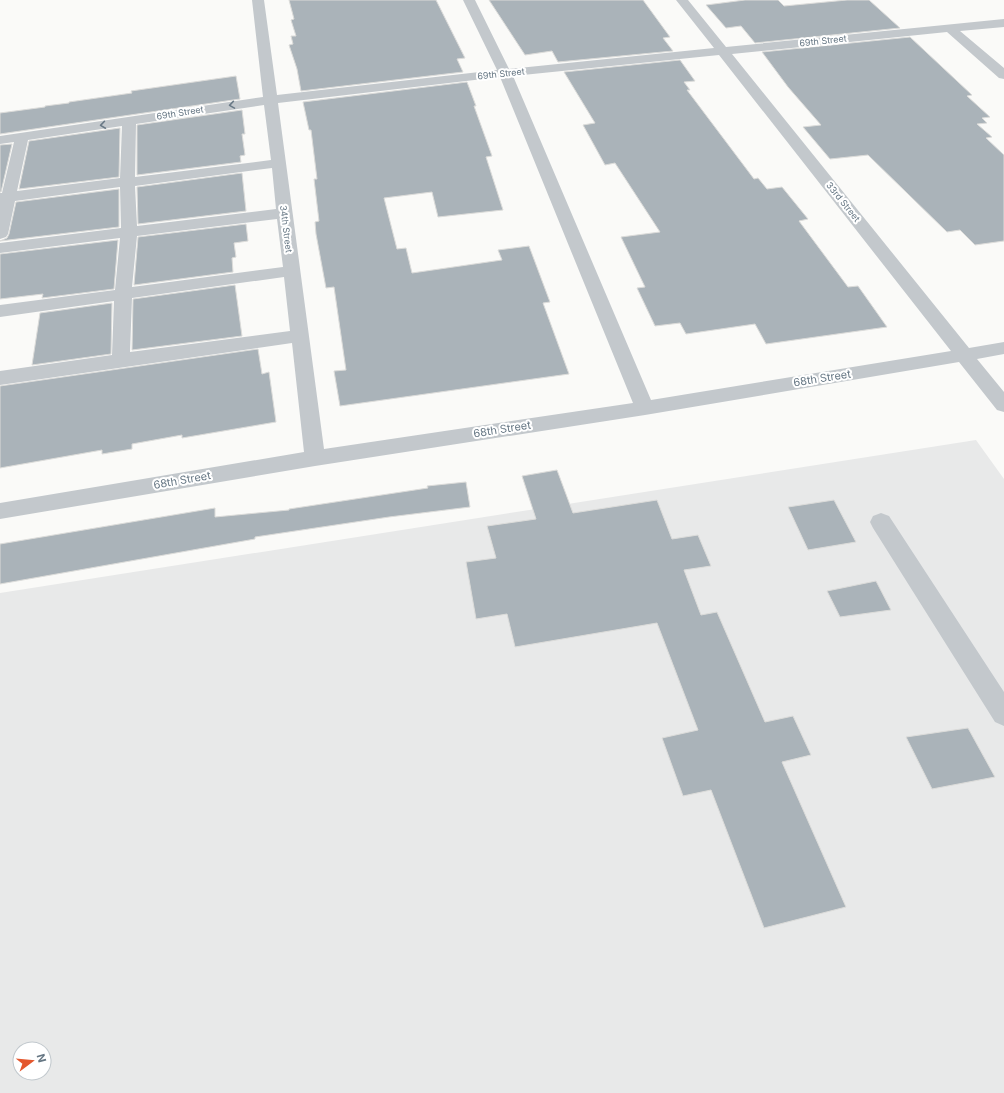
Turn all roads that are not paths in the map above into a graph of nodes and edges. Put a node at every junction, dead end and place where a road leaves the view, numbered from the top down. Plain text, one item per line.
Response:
1 (258, 0) edge
2 (469, 0) edge
3 (682, 0) edge
4 (1004, 23) edge
5 (950, 29) junction
6 (722, 51) junction
7 (505, 73) junction
8 (1004, 76) edge
9 (270, 100) junction
10 (129, 121) junction
11 (22, 137) junction
12 (0, 140) edge
13 (278, 163) junction
14 (127, 183) junction
15 (5, 197) edge
16 (284, 213) junction
17 (129, 232) junction
18 (0, 234) edge
19 (0, 248) edge
20 (292, 271) junction
21 (123, 295) junction
22 (0, 311) edge
23 (300, 336) junction
24 (1004, 348) edge
25 (965, 354) junction
26 (121, 360) junction
27 (0, 378) edge
28 (1004, 405) edge
29 (645, 408) junction
30 (315, 458) junction
31 (0, 511) edge
32 (881, 522) dead end
33 (1004, 714) edge

1 - 9 street, 34th Street
2 - 7 street
3 - 6 street, 33rd Street
4 - 5 street, 69th Street
5 - 6 street, 69th Street
5 - 8 street
6 - 7 street, 69th Street
6 - 25 street, 33rd Street
7 - 9 street, 69th Street
7 - 29 street
9 -> 10 street, 69th Street
9 - 13 street, 34th Street
10 -> 11 street, 69th Street
10 - 14 street
11 - 12 street, 69th Street
11 - 15 street
13 - 14 street
13 - 16 street, 34th Street
14 - 15 street
14 - 17 street
15 - 18 street
16 - 17 street
16 - 20 street, 34th Street
17 - 19 street
17 - 21 street
20 - 21 street
20 - 23 street, 34th Street
21 - 22 street
21 - 26 street
23 - 26 street
23 - 30 street, 34th Street
24 - 25 street, 68th Street
25 - 28 street, 33rd Street
25 - 29 street, 68th Street
26 - 27 street
29 - 30 street, 68th Street
30 - 31 street, 68th Street
32 - 33 street

